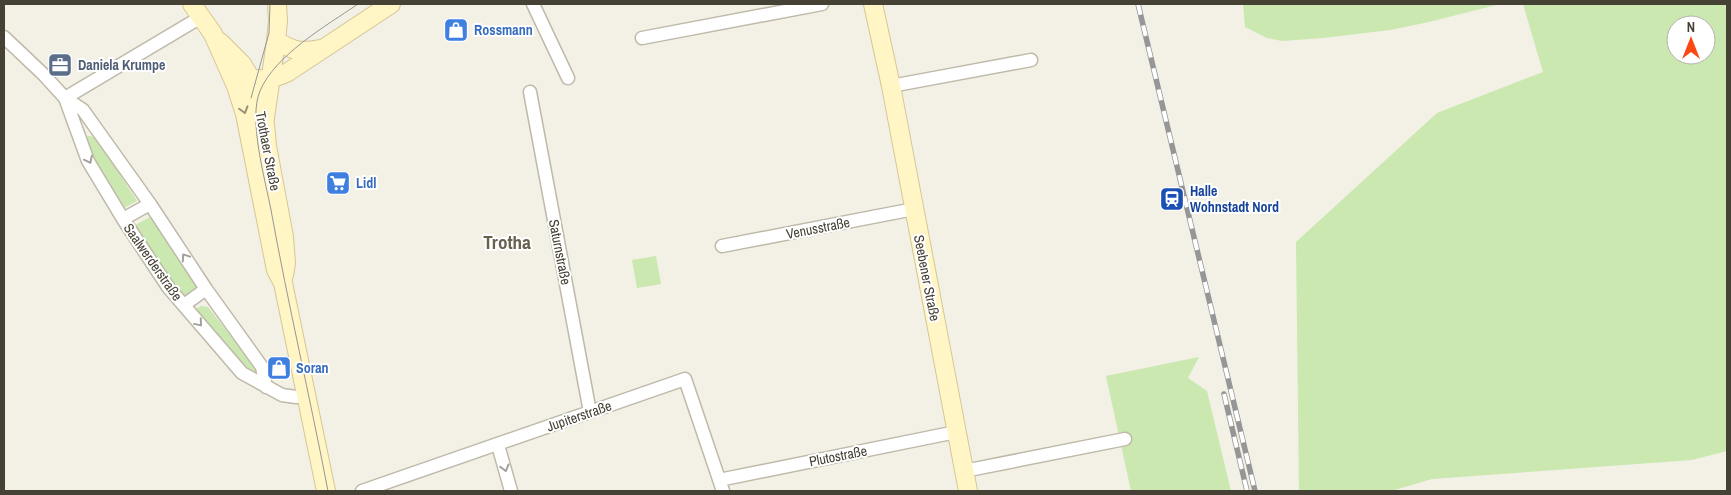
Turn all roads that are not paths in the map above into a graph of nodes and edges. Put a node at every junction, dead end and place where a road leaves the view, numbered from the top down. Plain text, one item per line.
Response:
1 (277, 4) edge
2 (391, 4) edge
3 (533, 4) edge
4 (822, 4) edge
5 (873, 4) edge
6 (197, 10) edge
7 (213, 34) junction
8 (4, 37) edge
9 (642, 38) dead end
10 (276, 41) junction
11 (323, 48) junction
12 (1032, 60) dead end
13 (226, 65) junction
14 (568, 78) dead end
15 (251, 80) junction
16 (270, 80) junction
17 (891, 86) junction
18 (530, 92) dead end
19 (65, 98) junction
20 (265, 124) junction
21 (94, 125) junction
22 (78, 134) junction
23 (150, 204) junction
24 (914, 209) junction
25 (123, 219) junction
26 (722, 246) dead end
27 (283, 283) junction
28 (206, 289) junction
29 (184, 305) junction
30 (266, 387) junction
31 (306, 396) junction
32 (590, 412) junction
33 (956, 432) junction
34 (1126, 439) dead end
35 (498, 445) junction
36 (964, 471) junction
37 (721, 486) edge
38 (326, 491) edge
39 (362, 491) edge
40 (511, 491) edge
41 (968, 491) edge

1 - 10 main road
2 - 11 main road
3 - 14 street
4 - 9 street
5 - 17 main road, Seebener Straße
6 - 7 main road, Trothaer Straße
6 - 19 street
7 - 13 main road, Trothaer Straße
7 - 15 main road, Trothaer Straße
8 - 19 street
10 - 11 main road
10 - 16 main road
11 - 16 main road
12 - 17 street
13 - 15 main road
13 -> 27 main road, Trothaer Straße
15 - 16 main road
15 - 20 main road, Trothaer Straße
16 - 20 main road
17 - 24 main road, Seebener Straße
18 - 32 street, Saturnstraße
19 - 21 street, Saalwerderstraße
19 - 22 street, Saalwerderstraße
20 - 27 main road, Trothaer Straße
21 - 22 street
21 - 23 street, Saalwerderstraße
22 -> 25 street, Saalwerderstraße
23 - 25 street, Saalwerderstraße
28 -> 23 street, Saalwerderstraße
24 - 26 street, Venusstraße
24 - 33 main road, Seebener Straße
25 - 29 street, Saalwerderstraße
27 - 31 main road, Trothaer Straße
28 - 29 street, Saalwerderstraße
28 - 30 street, Saalwerderstraße
29 -> 30 street, Saalwerderstraße
30 - 31 street, Saalwerderstraße
31 - 38 main road, Trothaer Straße
32 - 35 street, Jupiterstraße
32 - 37 street, Jupiterstraße
33 - 36 main road, Seebener Straße
33 - 37 street, Plutostraße
34 - 36 street
35 - 39 street, Jupiterstraße
35 -> 40 street
36 - 41 main road, Seebener Straße

